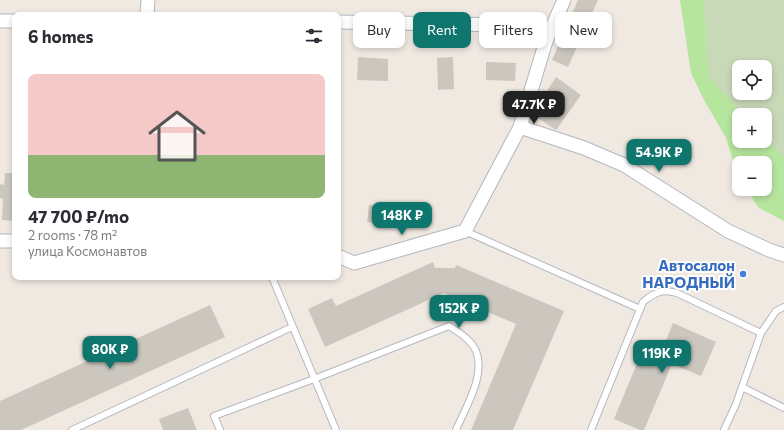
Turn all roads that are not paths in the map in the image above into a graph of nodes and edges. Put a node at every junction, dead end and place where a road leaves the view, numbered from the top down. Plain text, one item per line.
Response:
1 (148, 0) edge
2 (564, 0) edge
3 (147, 12) edge
4 (0, 21) edge
5 (12, 21) edge
6 (341, 22) edge
7 (479, 24) edge
8 (547, 39) edge
9 (544, 48) edge
10 (520, 127) junction
11 (465, 231) junction
12 (0, 241) edge
13 (12, 241) edge
14 (784, 255) edge
15 (341, 257) edge
16 (273, 280) edge
17 (784, 307) edge
18 (640, 309) junction
19 (292, 327) junction
20 (762, 333) junction
21 (314, 379) junction
22 (742, 387) junction
23 (784, 408) edge
24 (72, 430) edge
25 (220, 430) edge
26 (336, 430) edge
27 (456, 430) edge
28 (591, 430) edge
29 (724, 430) edge

1 - 3 street
2 - 8 street
4 - 5 street
6 - 7 street
9 - 10 street
10 - 11 street
10 - 14 street
11 - 15 street
11 - 18 lane
12 - 13 street
16 - 19 lane
17 - 20 lane
18 - 20 lane
18 - 28 lane
19 - 21 lane
19 - 24 lane
20 - 22 lane
21 - 25 lane
21 - 26 lane
21 - 27 lane
22 - 23 lane
22 - 29 lane

